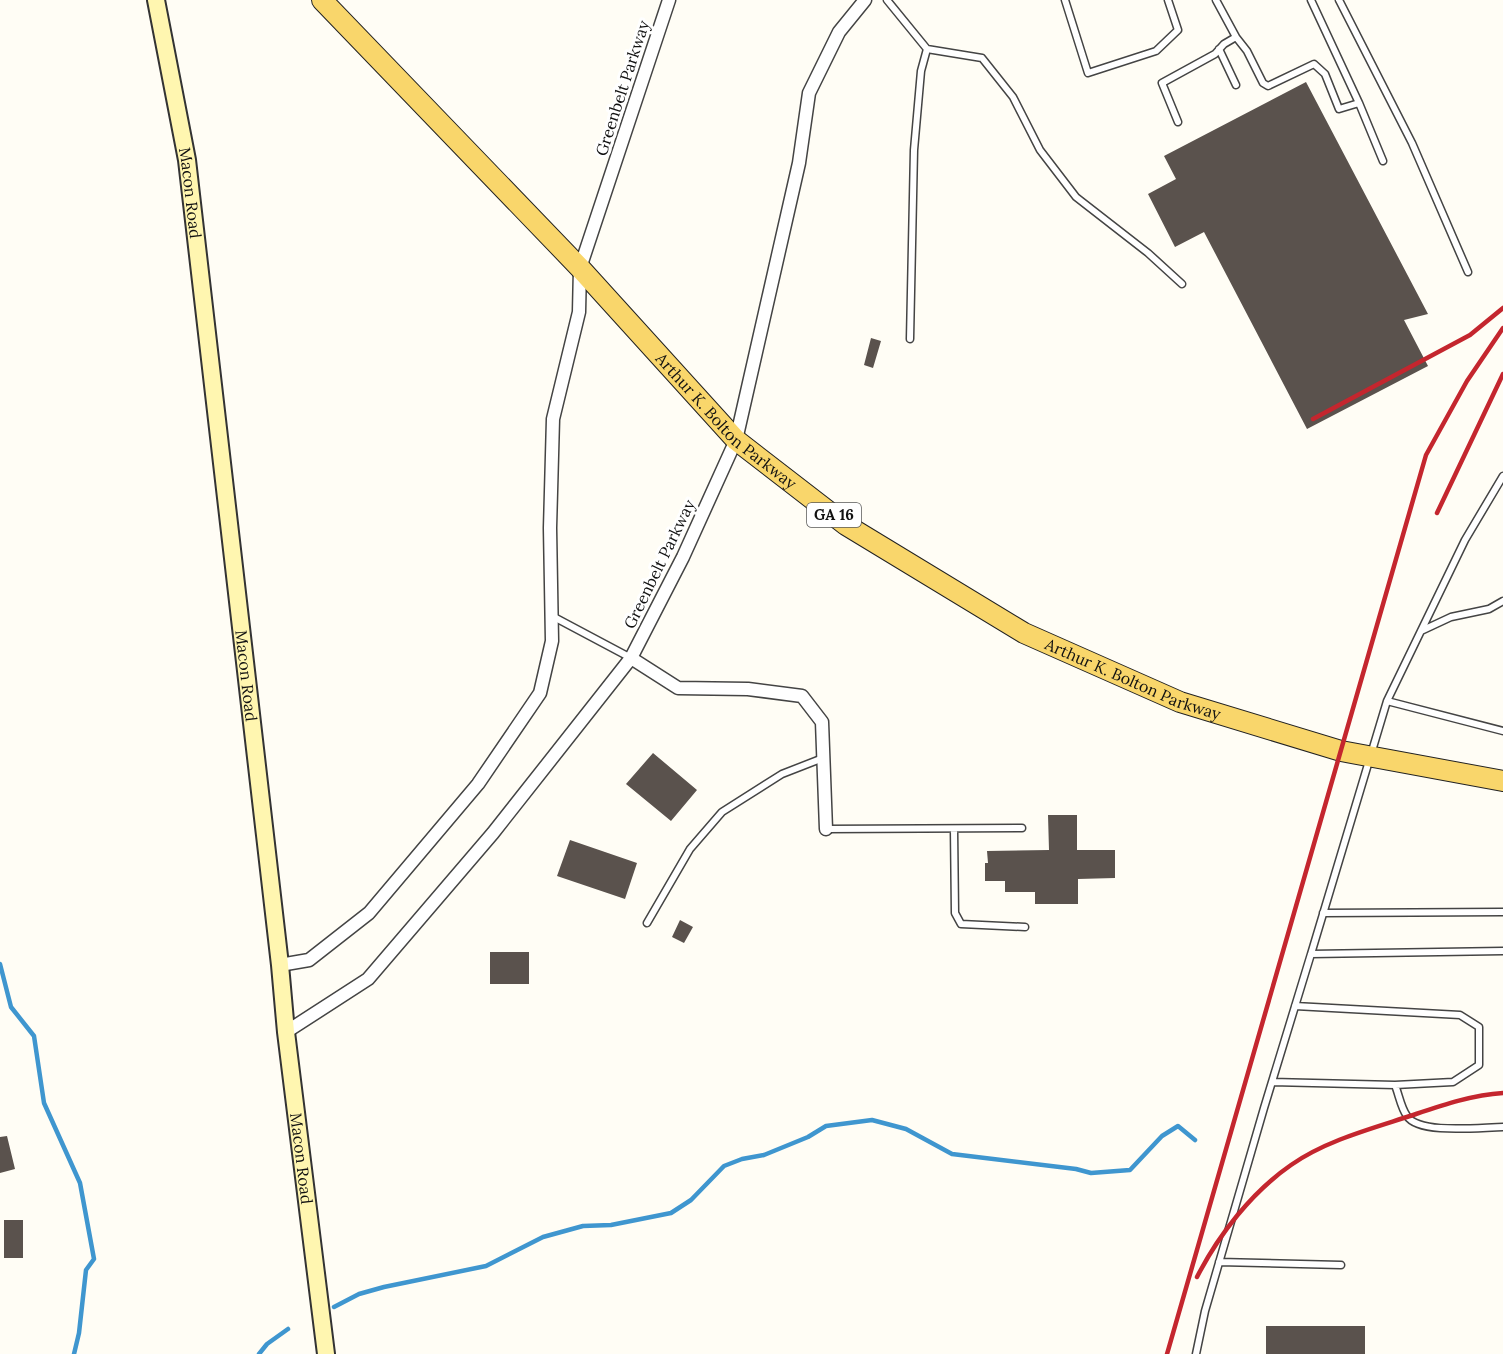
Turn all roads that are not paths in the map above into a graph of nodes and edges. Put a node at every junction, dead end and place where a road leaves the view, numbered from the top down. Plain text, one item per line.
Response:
1 (156, 0) edge
2 (322, 0) edge
3 (669, 0) edge
4 (865, 0) edge
5 (887, 0) edge
6 (1065, 0) edge
7 (1168, 0) edge
8 (1216, 0) edge
9 (1311, 0) edge
10 (1339, 0) edge
11 (1236, 37) junction
12 (927, 50) junction
13 (1219, 50) junction
14 (1236, 85) dead end
15 (1359, 103) junction
16 (1178, 122) dead end
17 (1383, 161) dead end
18 (580, 268) junction
19 (1468, 272) dead end
20 (1182, 284) dead end
21 (910, 339) dead end
22 (736, 440) junction
23 (1503, 476) edge
24 (1503, 601) edge
25 (551, 616) junction
26 (1421, 632) junction
27 (631, 658) junction
28 (1388, 701) junction
29 (1503, 731) edge
30 (1370, 756) junction
31 (823, 759) junction
32 (1503, 781) edge
33 (1023, 828) dead end
34 (826, 829) joint
35 (954, 830) junction
36 (1503, 912) edge
37 (1323, 913) junction
38 (647, 923) dead end
39 (1025, 927) dead end
40 (1503, 951) edge
41 (1311, 954) junction
42 (280, 964) junction
43 (1295, 1006) junction
44 (286, 1032) junction
45 (1272, 1082) junction
46 (1395, 1085) junction
47 (1503, 1127) edge
48 (1219, 1262) junction
49 (1341, 1265) dead end
50 (326, 1354) edge
51 (1196, 1354) edge

1 - 42 main road, Macon Road
2 - 18 main road, Arthur K. Bolton Parkway / GA 16
3 - 18 street, Greenbelt Parkway
4 - 22 street, Greenbelt Parkway
5 - 12 lane
6 - 7 lane
8 - 11 lane
9 - 15 lane
10 - 19 lane
11 - 13 lane
11 - 15 lane
12 - 20 lane
12 - 21 lane
13 - 14 lane
13 - 16 lane
15 - 17 lane
18 - 22 main road, Arthur K. Bolton Parkway / GA 16
18 - 25 street, Greenbelt Parkway
22 - 27 street, Greenbelt Parkway
22 - 30 main road, Arthur K. Bolton Parkway / GA 16
23 - 26 lane
24 - 26 lane
25 - 27 lane
25 - 42 street, Greenbelt Parkway
26 - 28 lane
27 - 31 street
27 - 44 street, Greenbelt Parkway
28 - 29 lane
28 - 30 lane
30 - 32 main road, Arthur K. Bolton Parkway / GA 16
30 - 37 lane
31 - 34 street
31 - 38 lane
33 - 35 lane
34 - 35 lane
35 - 39 lane
36 - 37 lane
37 - 41 lane
40 - 41 lane
41 - 43 lane
42 - 44 main road, Macon Road
43 - 45 lane
43 - 46 lane
44 - 50 main road, Macon Road
45 - 46 lane
45 - 48 lane
46 - 47 lane
48 - 49 lane
48 - 51 lane

